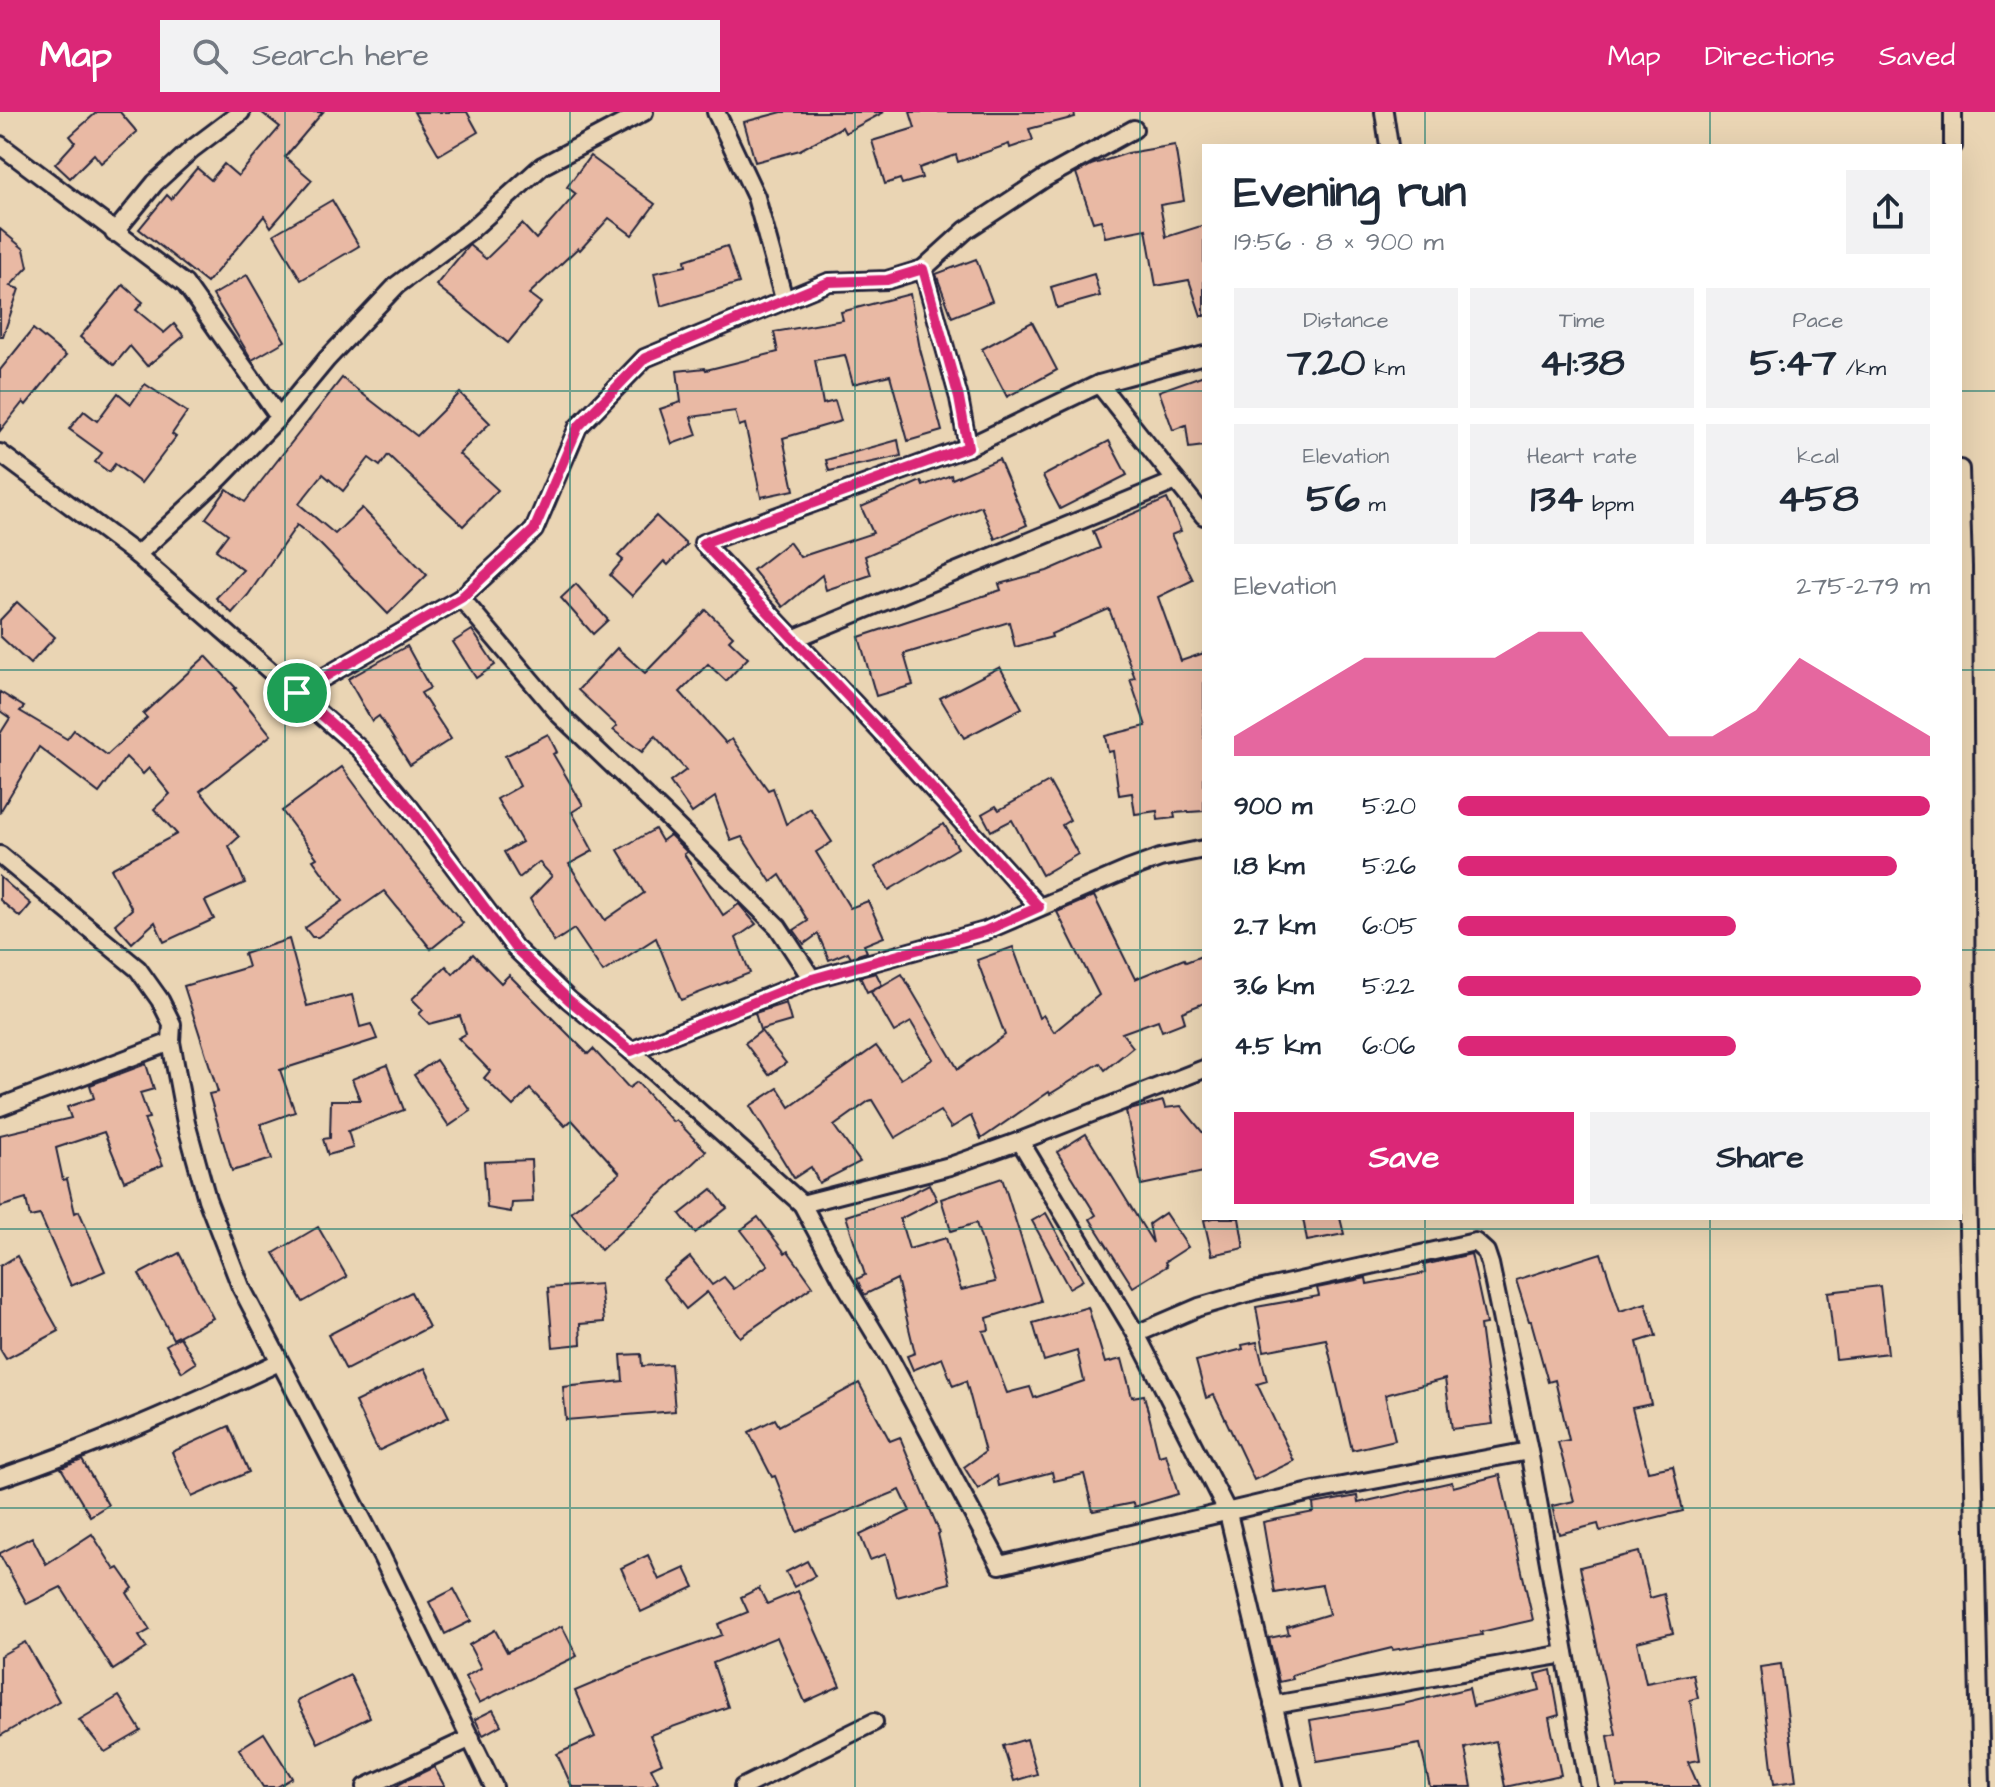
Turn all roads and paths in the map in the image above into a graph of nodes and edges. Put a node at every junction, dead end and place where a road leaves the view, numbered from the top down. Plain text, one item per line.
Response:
1 (241, 112) edge
2 (644, 112) edge
3 (716, 112) edge
4 (1384, 112) edge
5 (1953, 112) edge
6 (1134, 129) dead end
7 (1389, 144) edge
8 (1953, 144) edge
9 (0, 145) edge
10 (114, 233) junction
11 (923, 269) junction
12 (784, 299) junction
13 (1202, 356) edge
14 (1099, 384) junction
15 (279, 417) junction
16 (968, 447) junction
17 (0, 453) edge
18 (1176, 481) junction
19 (1202, 514) edge
20 (1962, 534) edge
21 (137, 555) junction
22 (461, 598) junction
23 (793, 639) junction
24 (297, 693) junction
25 (1202, 849) edge
26 (0, 855) edge
27 (1039, 907) junction
28 (812, 979) junction
29 (171, 1042) junction
30 (631, 1051) junction
31 (1202, 1070) edge
32 (0, 1107) edge
33 (1020, 1141) junction
34 (802, 1204) junction
35 (1136, 1334) junction
36 (279, 1362) junction
37 (1529, 1451) junction
38 (0, 1478) edge
39 (1228, 1513) junction
40 (1565, 1654) junction
41 (1273, 1705) junction
42 (874, 1722) dead end
43 (471, 1738) junction
44 (366, 1787) edge
45 (494, 1787) edge
46 (743, 1787) edge
47 (1293, 1787) edge
48 (1589, 1787) edge
49 (1981, 1787) edge

1 - 10 street
2 - 15 street
3 - 12 street
4 - 7 street
5 - 8 street
6 - 11 street
9 - 10 street
10 - 15 street
11 - 12 street
11 - 16 street
12 - 22 street
13 - 14 street
14 - 16 street
14 - 18 street
15 - 21 street
16 - 23 street
17 - 21 street
18 - 19 street
18 - 23 street
20 - 49 street
21 - 24 street
22 - 24 street
22 - 28 street
23 - 27 street
24 - 30 street
25 - 27 street
26 - 29 street
27 - 28 street
28 - 30 street
29 - 32 street
29 - 36 street
30 - 34 street
31 - 33 street
33 - 34 street
33 - 35 street
34 - 39 street
35 - 37 street
35 - 39 street
36 - 38 street
36 - 43 street
37 - 39 street
37 - 40 street
39 - 41 street
40 - 41 street
40 - 48 street
41 - 47 street
42 - 46 street
43 - 44 street
43 - 45 street

